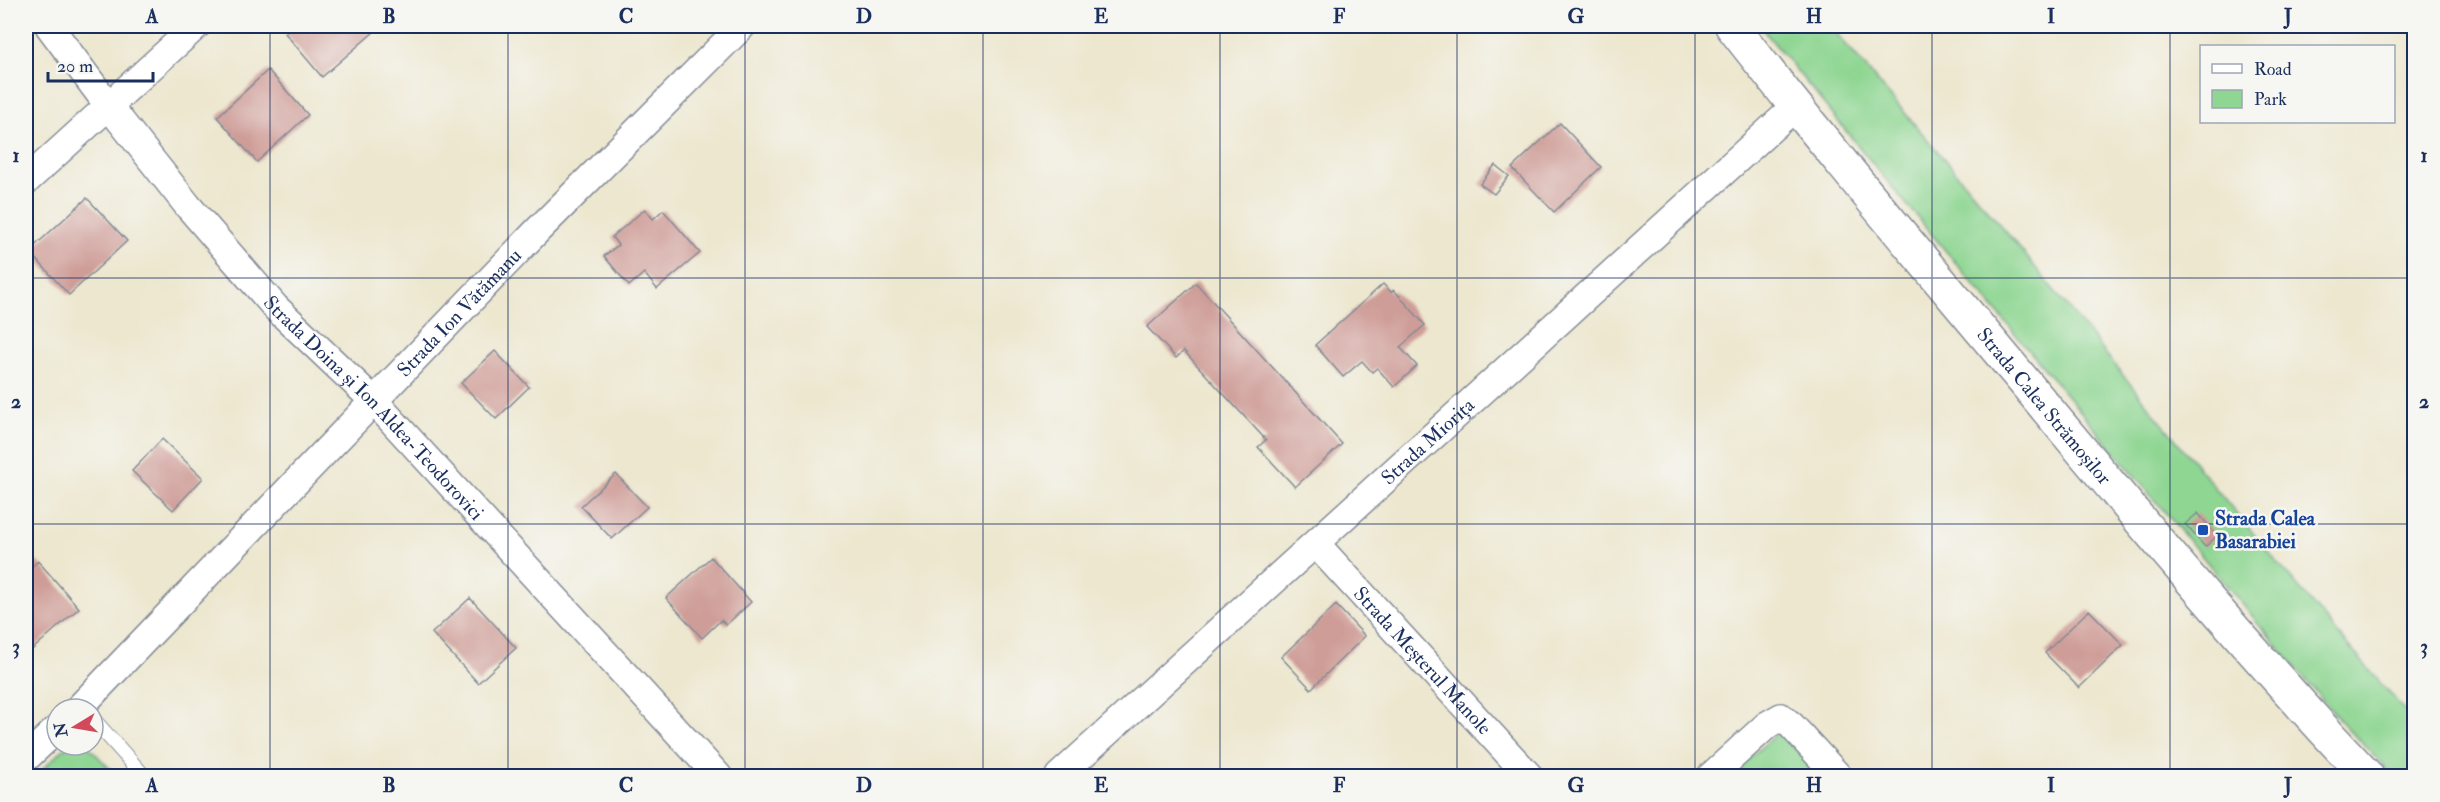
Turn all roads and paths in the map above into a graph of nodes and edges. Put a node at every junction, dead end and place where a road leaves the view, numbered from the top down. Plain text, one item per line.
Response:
1 (49, 26) edge
2 (196, 26) edge
3 (742, 26) edge
4 (1732, 26) edge
5 (108, 105) junction
6 (1795, 107) junction
7 (26, 181) edge
8 (373, 400) junction
9 (1316, 544) junction
10 (97, 697) edge
11 (105, 734) edge
12 (45, 740) edge
13 (26, 758) edge
14 (144, 777) edge
15 (718, 777) edge
16 (1059, 777) edge
17 (1528, 777) edge
18 (1711, 777) edge
19 (1838, 777) edge
20 (2367, 777) edge

1 - 5 street, Strada Doina și Ion Aldea-Teodorovici
2 - 5 street
3 - 8 street, Strada Ion Vătămanu
4 - 6 street, Strada Calea Strămoșilor
5 - 7 street
5 - 8 street, Strada Doina și Ion Aldea-Teodorovici
6 - 9 street, Strada Miorița
6 - 20 street, Strada Calea Strămoșilor
8 - 10 street, Strada Ion Vătămanu
8 - 15 street, Strada Doina și Ion Aldea-Teodorovici
9 - 16 street, Strada Miorița
9 - 17 street, Strada Meșterul Manole
11 - 14 lane, Strada Ion Vătămanu
12 - 13 street
18 - 19 street

